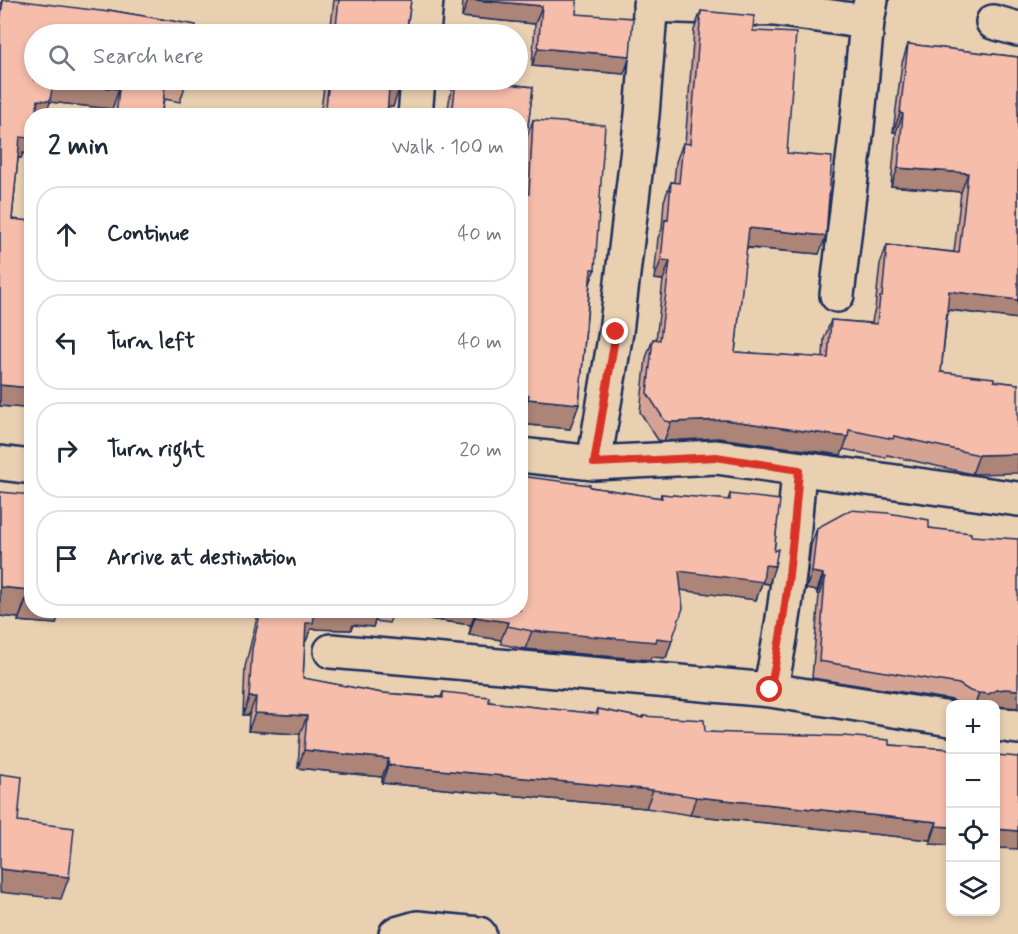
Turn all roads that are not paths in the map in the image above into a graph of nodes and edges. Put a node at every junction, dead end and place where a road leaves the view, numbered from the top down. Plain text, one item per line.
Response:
1 (426, 0) edge
2 (650, 3) edge
3 (869, 11) edge
4 (424, 24) edge
5 (417, 90) edge
6 (416, 108) edge
7 (837, 295) dead end
8 (528, 456) edge
9 (594, 463) junction
10 (0, 464) edge
11 (24, 466) edge
12 (799, 470) junction
13 (1018, 499) edge
14 (331, 651) dead end
15 (770, 690) junction
16 (946, 718) edge
17 (1000, 725) edge
18 (1018, 727) edge
19 (396, 934) edge
20 (479, 934) edge

1 - 4 street
2 - 3 street
2 - 9 street
3 - 7 street
5 - 6 street
8 - 9 street
9 - 12 street
10 - 11 street
12 - 13 street
12 - 15 street
14 - 15 street
15 - 16 street
17 - 18 street
19 - 20 street

